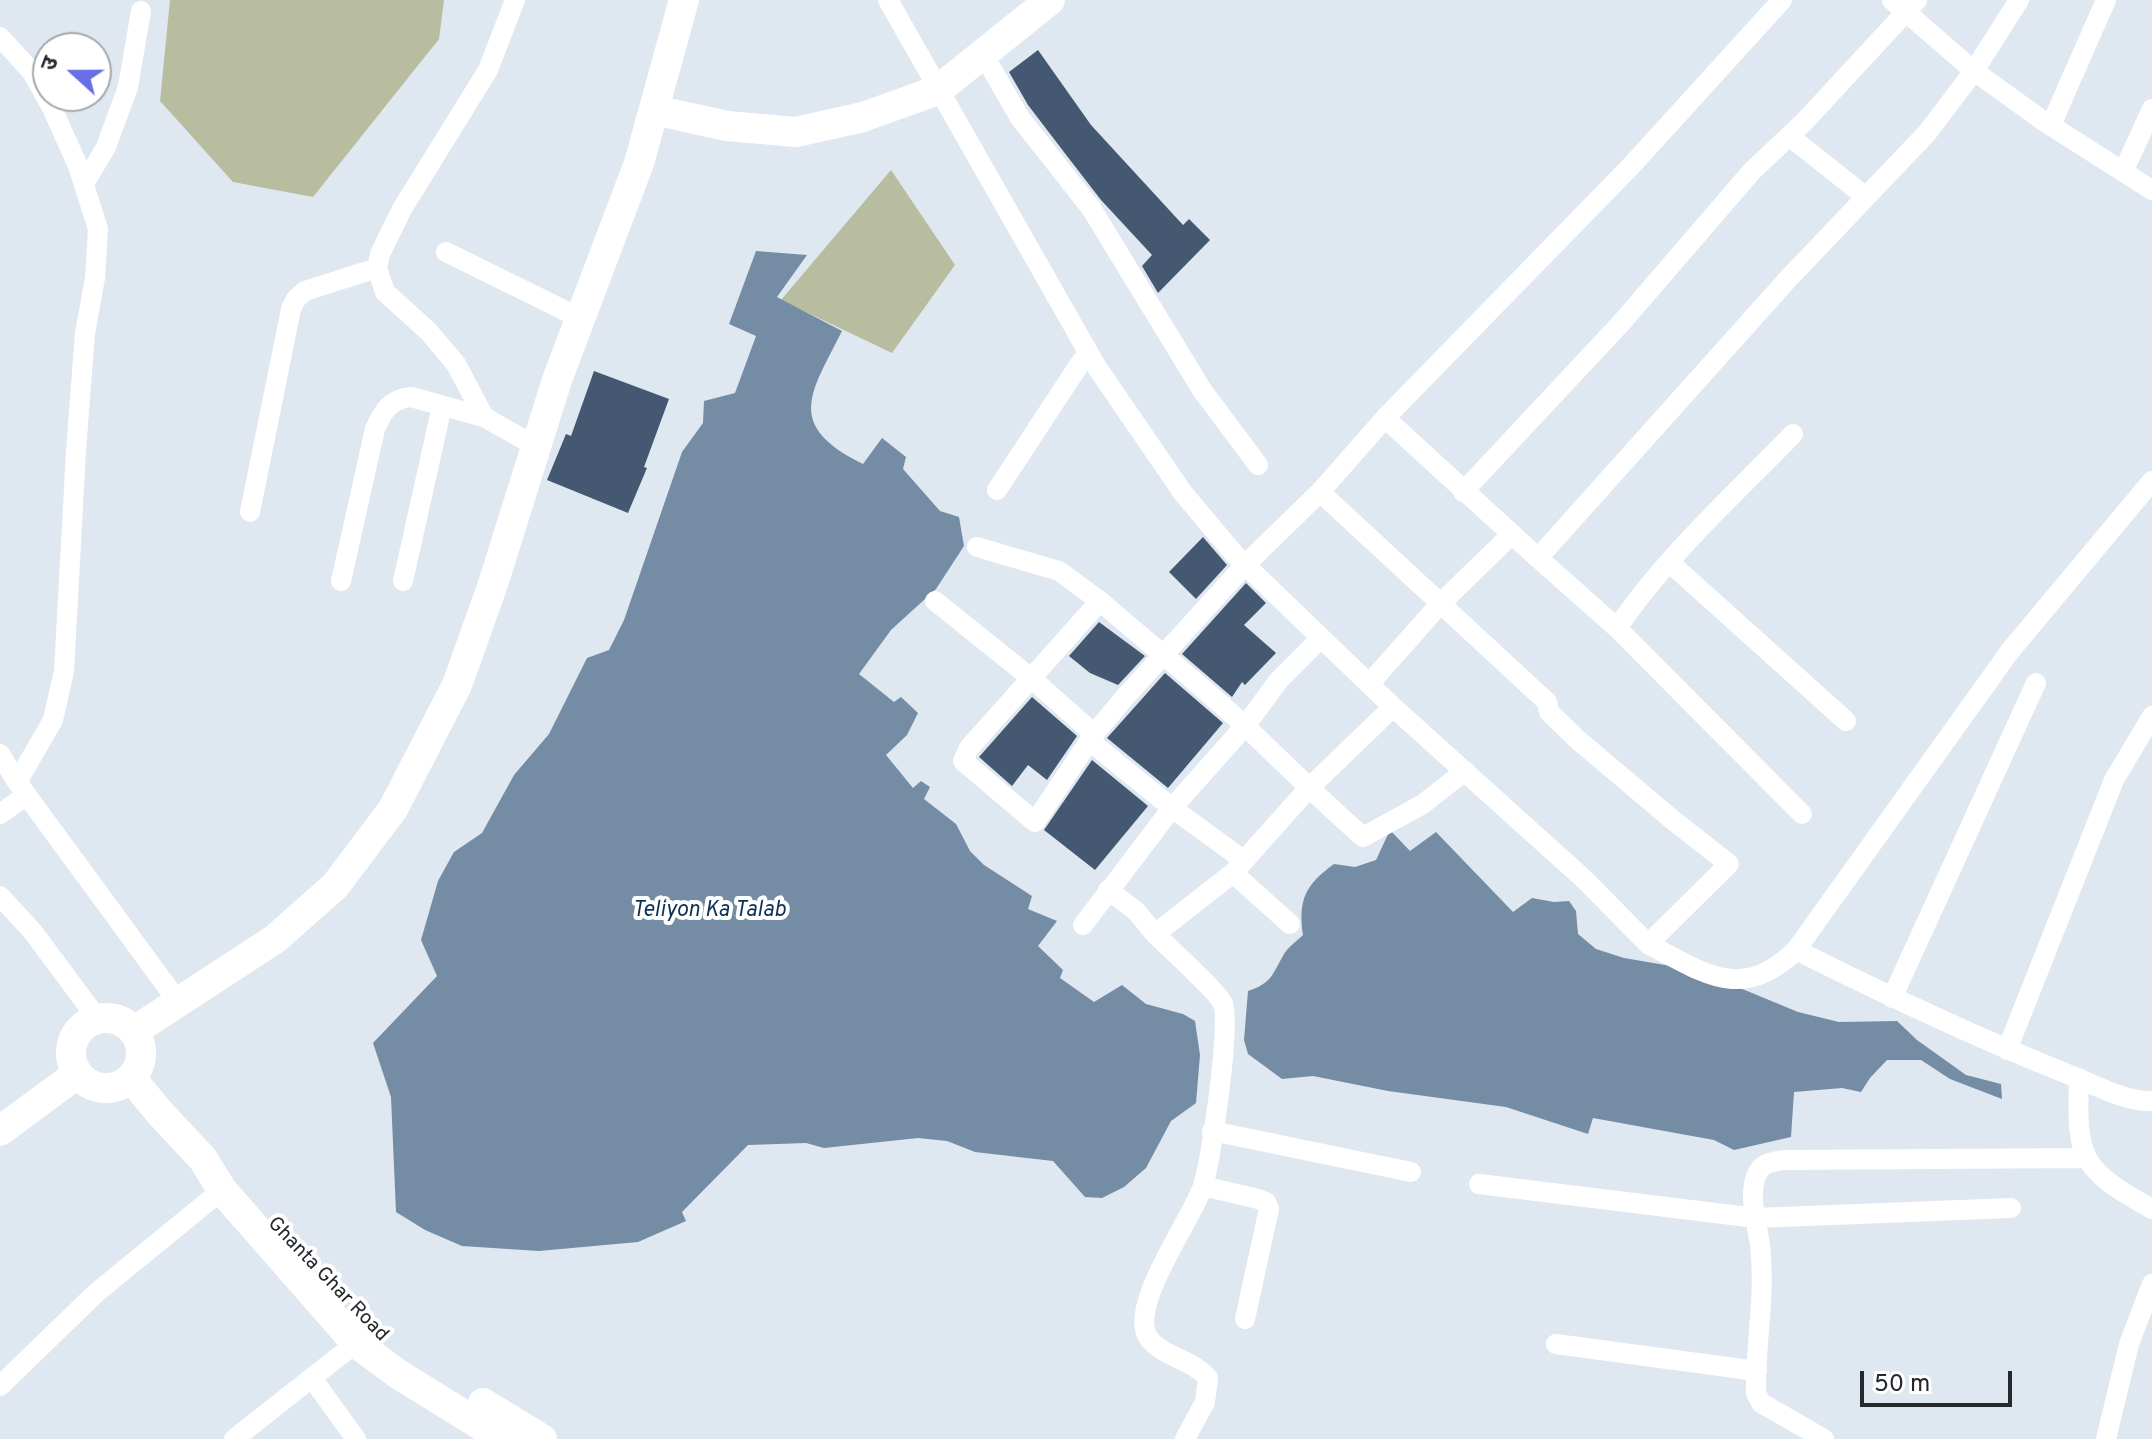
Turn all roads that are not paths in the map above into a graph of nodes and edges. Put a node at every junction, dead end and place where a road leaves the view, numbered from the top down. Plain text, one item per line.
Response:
1 (515, 0) edge
2 (684, 0) edge
3 (888, 0) edge
4 (1050, 0) edge
5 (1782, 0) edge
6 (2019, 0) edge
7 (2106, 0) edge
8 (1905, 4) edge
9 (141, 11) dead end
10 (0, 37) edge
11 (983, 54) junction
12 (1974, 71) junction
13 (938, 90) junction
14 (2152, 109) edge
15 (654, 110) junction
16 (2051, 125) junction
17 (1789, 136) junction
18 (2123, 172) junction
19 (84, 184) junction
20 (2152, 190) edge
21 (1866, 197) junction
22 (446, 252) dead end
23 (377, 268) junction
24 (582, 319) junction
25 (1089, 353) junction
26 (442, 406) junction
27 (484, 417) junction
28 (1385, 418) junction
29 (1793, 434) dead end
30 (537, 447) junction
31 (1258, 465) dead end
32 (2152, 481) edge
33 (997, 490) dead end
34 (1320, 492) junction
35 (1463, 492) junction
36 (250, 512) dead end
37 (1511, 535) junction
38 (977, 547) dead end
39 (1538, 558) junction
40 (1669, 562) junction
41 (1246, 564) junction
42 (341, 581) dead end
43 (403, 581) dead end
44 (935, 601) dead end
45 (1100, 601) junction
46 (1440, 604) junction
47 (1617, 628) junction
48 (1321, 638) junction
49 (1163, 655) junction
50 (1031, 678) junction
51 (2036, 683) dead end
52 (1369, 684) junction
53 (1393, 707) junction
54 (2152, 716) edge
55 (1846, 721) dead end
56 (1245, 726) junction
57 (1092, 738) junction
58 (0, 754) edge
59 (1465, 771) junction
60 (22, 789) junction
61 (1308, 789) junction
62 (1172, 808) junction
63 (0, 814) edge
64 (1802, 814) dead end
65 (1238, 866) junction
66 (1108, 890) junction
67 (0, 896) edge
68 (1290, 924) dead end
69 (1083, 925) dead end
70 (1155, 934) junction
71 (1648, 944) junction
72 (1796, 950) junction
73 (1892, 998) junction
74 (179, 1003) junction
75 (97, 1018) junction
76 (134, 1031) junction
77 (2007, 1050) junction
78 (77, 1074) junction
79 (131, 1078) junction
80 (2079, 1094) junction
81 (2152, 1101) edge
82 (0, 1131) edge
83 (1212, 1131) junction
84 (2087, 1158) junction
85 (203, 1159) junction
86 (1411, 1172) dead end
87 (1479, 1184) dead end
88 (1203, 1186) junction
89 (222, 1190) junction
90 (2011, 1208) dead end
91 (2151, 1208) edge
92 (1756, 1218) junction
93 (2152, 1284) edge
94 (1245, 1319) dead end
95 (356, 1343) junction
96 (1556, 1344) dead end
97 (1757, 1371) junction
98 (312, 1378) junction
99 (0, 1386) edge
100 (234, 1439) edge
101 (356, 1439) edge
102 (503, 1439) edge
103 (542, 1439) edge
104 (1185, 1439) edge
105 (1824, 1439) edge
106 (2106, 1439) edge

1 - 23 street
2 - 15 main road
3 - 13 street
4 - 11 main road
5 - 28 street
6 - 12 street
7 - 16 street
8 - 12 street
8 - 17 street
9 - 19 street
10 - 19 street
11 - 13 main road
11 - 31 street
12 - 16 street
12 - 21 street
13 - 15 main road
13 - 25 street
14 - 18 street
15 - 24 main road
16 - 18 street
17 - 21 street
17 - 35 street
18 - 20 street
19 - 60 street
21 - 39 street
22 - 24 street
23 - 27 street
23 - 36 street
24 - 30 main road
25 - 33 street
25 - 41 street
26 - 27 street
26 - 42 street
26 - 43 street
27 - 30 street
28 - 34 street
28 - 35 street
29 - 40 street
30 - 74 main road
32 - 72 street
34 - 41 street
34 - 46 street
35 - 37 street
37 - 39 street
37 - 46 street
38 - 45 street
39 - 47 street
40 - 47 street
40 - 55 street
41 - 48 street
41 - 49 street
44 - 50 street
45 - 49 street
45 - 50 street
46 - 52 street
46 - 71 street
47 - 64 street
48 - 52 street
48 - 56 street
49 - 56 street
49 - 57 street
50 - 57 street
50 - 57 street
51 - 73 street
52 - 53 street
53 - 59 street
53 - 61 street
54 - 77 street
56 - 61 street
56 - 62 street
57 - 62 street
58 - 60 street
59 - 61 street
59 - 71 street
60 - 63 street
60 - 74 street
61 - 65 street
62 - 65 street
62 - 66 street
65 - 68 street
65 - 70 street
66 - 69 street
66 - 70 street
67 - 75 street
70 - 83 street
71 - 72 street
72 - 73 street
73 - 77 street
74 - 76 main road
75 - 76 main road
75 - 78 main road
76 - 79 main road
77 - 80 street
78 - 79 main road
78 - 82 main road
79 - 85 main road, Ghanta Ghar Road
80 - 81 street
80 - 84 street
83 - 86 street
83 - 88 street
84 - 91 street
84 - 92 street
85 - 89 main road, Ghanta Ghar Road
85 - 103 main road, Ghanta Ghar Road
87 - 92 street
88 - 94 street
88 - 104 street
89 - 95 main road, Ghanta Ghar Road
89 - 99 street
90 - 92 street
92 - 97 street
93 - 106 street
95 - 98 street
95 - 102 main road, Ghanta Ghar Road
96 - 97 street
97 - 105 street
98 - 100 street
98 - 101 street

